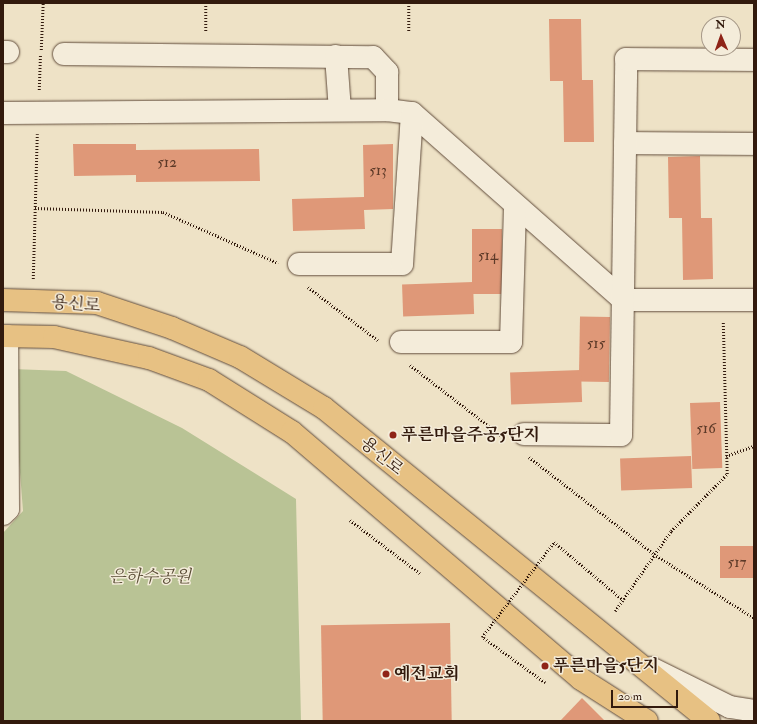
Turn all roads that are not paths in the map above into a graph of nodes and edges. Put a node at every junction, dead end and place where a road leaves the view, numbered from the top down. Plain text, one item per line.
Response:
1 (64, 54) dead end
2 (336, 56) junction
3 (754, 60) edge
4 (340, 110) junction
5 (387, 110) junction
6 (3, 113) edge
7 (412, 113) junction
8 (624, 143) junction
9 (754, 144) edge
10 (515, 206) junction
11 (294, 271) road end
12 (3, 300) edge
13 (623, 300) junction
14 (754, 300) edge
15 (5, 336) edge
16 (396, 349) road end
17 (519, 443) road end
18 (5, 511) edge
19 (623, 654) junction
20 (754, 711) edge
21 (638, 719) edge
22 (709, 721) edge

1 - 2 street
2 - 4 street
2 - 5 street
3 - 8 street
4 - 5 street
4 - 6 street
5 - 7 street
7 - 10 street
7 - 11 street
8 - 9 street
8 - 13 street
10 - 13 street
10 - 16 street
12 - 19 main road, 용신로
13 - 14 street
13 - 17 street
15 - 18 street
15 - 21 main road, 용신로
19 - 20 street
19 - 22 main road, 용신로

